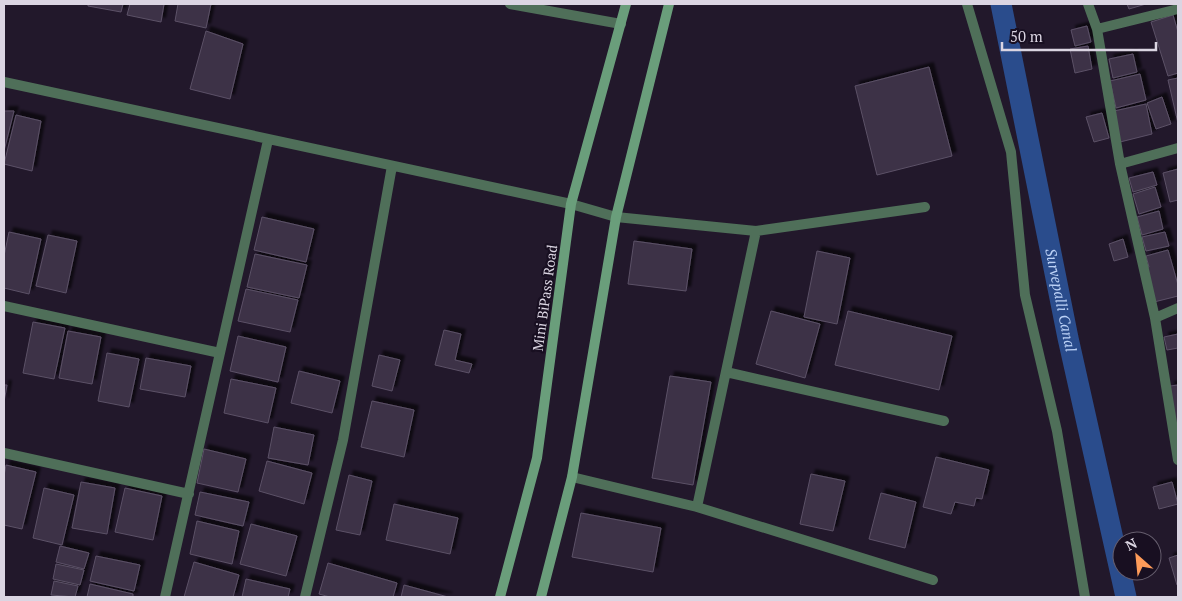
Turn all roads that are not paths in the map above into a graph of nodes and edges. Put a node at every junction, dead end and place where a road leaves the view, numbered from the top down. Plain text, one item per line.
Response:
1 (510, 4) edge
2 (626, 4) edge
3 (669, 4) edge
4 (967, 4) edge
5 (1088, 4) edge
6 (1178, 9) edge
7 (621, 24) junction
8 (1096, 29) junction
9 (4, 82) edge
10 (268, 140) junction
11 (1178, 148) edge
12 (1120, 164) junction
13 (392, 166) junction
14 (572, 204) junction
15 (926, 207) dead end
16 (616, 217) junction
17 (756, 231) junction
18 (4, 306) edge
19 (1178, 308) edge
20 (1155, 318) junction
21 (220, 353) junction
22 (726, 372) junction
23 (944, 422) dead end
24 (1177, 449) edge
25 (4, 453) edge
26 (1178, 460) edge
27 (572, 477) junction
28 (189, 494) junction
29 (697, 507) junction
30 (933, 580) dead end
31 (165, 597) edge
32 (305, 597) edge
33 (500, 597) edge
34 (541, 597) edge
35 (1085, 597) edge

1 - 7 street
2 - 7 main road, Mini BiPass Road
3 - 16 main road
4 - 35 street
5 - 8 street
6 - 8 street
7 - 14 main road, Mini BiPass Road
8 - 12 street
9 - 10 street
10 - 13 street
10 - 21 street
11 - 12 street
12 - 20 street
13 - 14 street
13 - 32 street
14 - 16 street
14 - 33 main road, Mini BiPass Road
15 - 17 street
16 - 17 street
16 - 27 main road
17 - 22 street
18 - 21 street
19 - 20 street
20 - 24 street
21 - 28 street
22 - 23 street
22 - 29 street
24 - 26 street
25 - 28 street
27 - 29 street
27 - 34 main road
28 - 31 street
29 - 30 street

